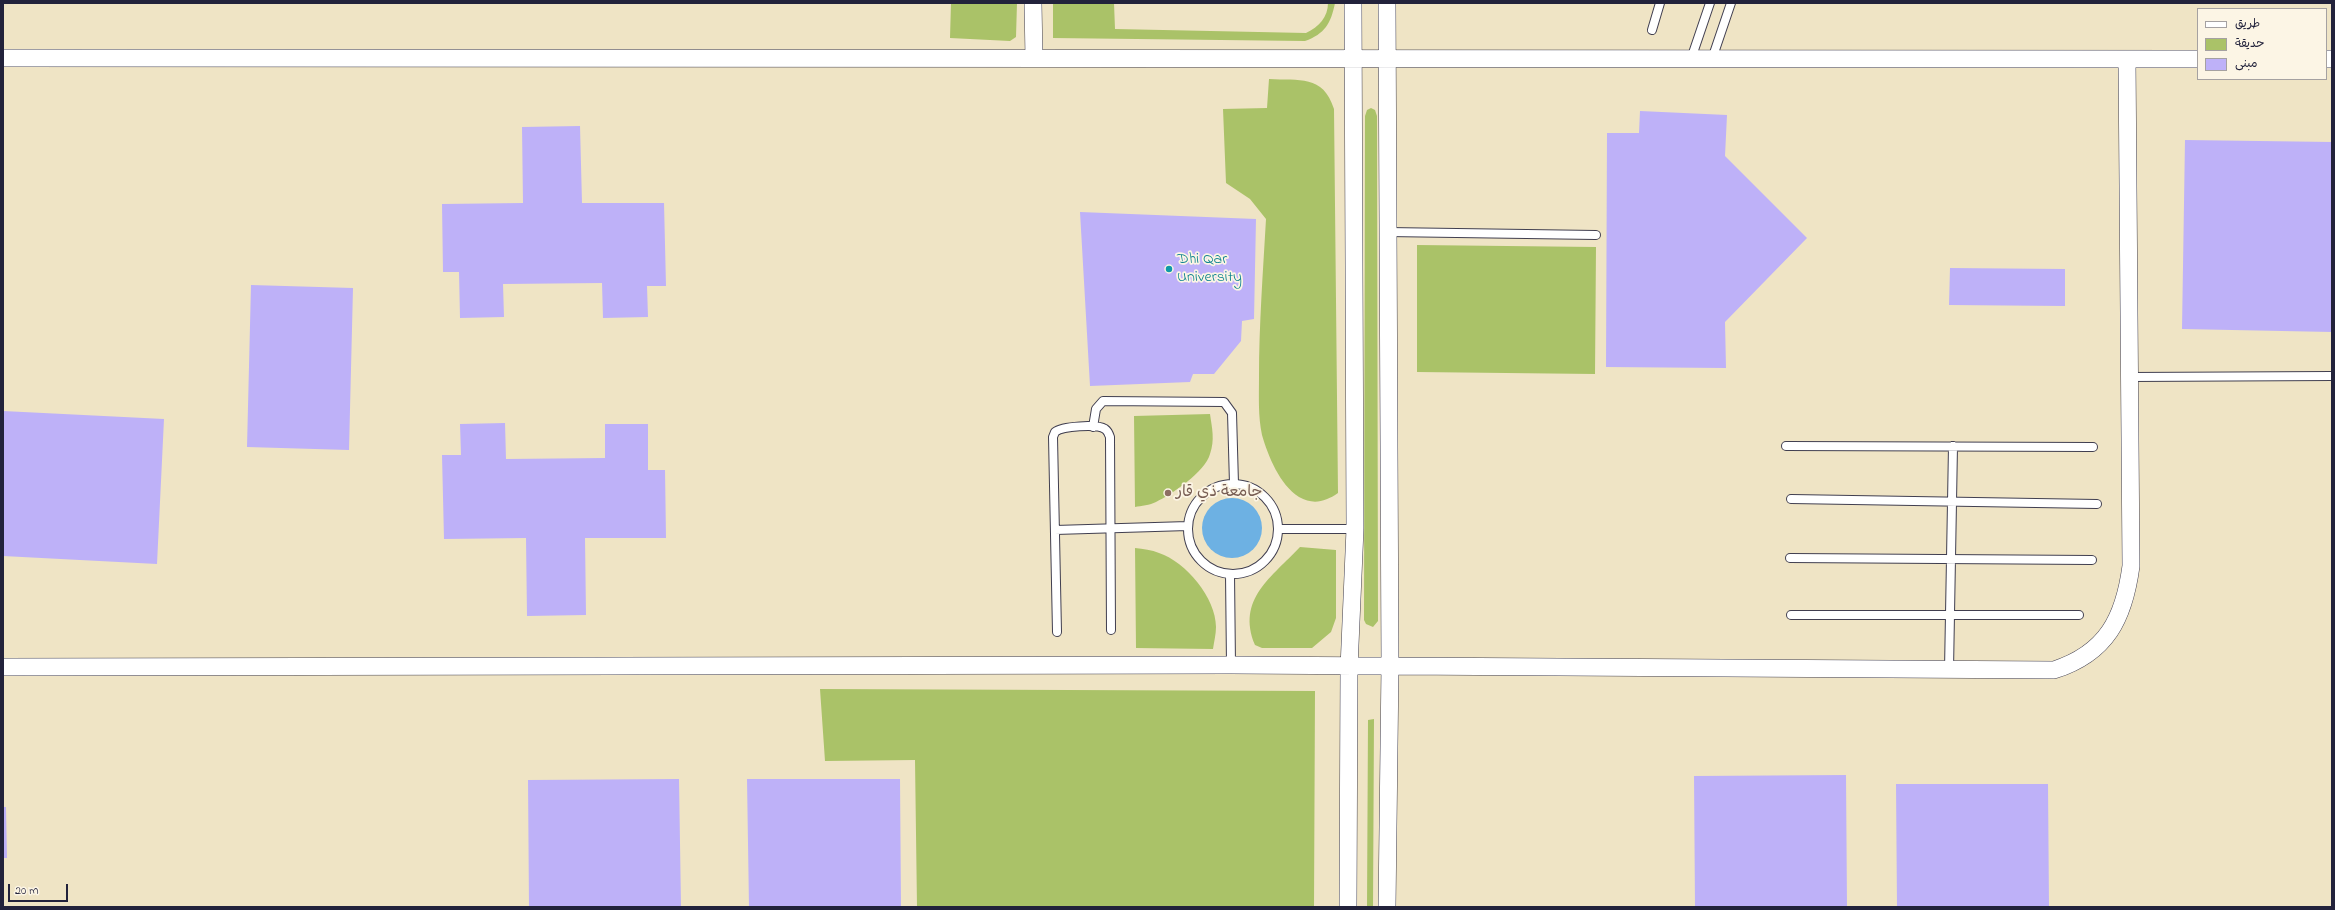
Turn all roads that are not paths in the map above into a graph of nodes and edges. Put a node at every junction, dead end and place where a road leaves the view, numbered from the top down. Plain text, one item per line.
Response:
1 (1034, 3) edge
2 (1354, 3) edge
3 (1387, 3) edge
4 (1660, 3) edge
5 (1710, 3) edge
6 (1731, 3) edge
7 (1652, 30) dead end
8 (3, 58) edge
9 (1034, 58) junction
10 (1353, 58) junction
11 (1387, 58) junction
12 (1691, 59) junction
13 (1712, 59) junction
14 (2127, 59) junction
15 (2197, 59) edge
16 (1387, 232) junction
17 (1596, 235) dead end
18 (2332, 376) edge
19 (2130, 377) junction
20 (1093, 427) junction
21 (1786, 446) dead end
22 (1953, 446) junction
23 (2093, 447) dead end
24 (1234, 484) junction
25 (1791, 499) dead end
26 (1952, 502) junction
27 (2097, 504) dead end
28 (1188, 526) junction
29 (1110, 528) junction
30 (1278, 529) junction
31 (1355, 529) junction
32 (1054, 530) junction
33 (1790, 558) dead end
34 (1951, 559) junction
35 (2092, 560) dead end
36 (1230, 574) junction
37 (1790, 616) dead end
38 (1950, 616) junction
39 (2079, 616) dead end
40 (1111, 630) dead end
41 (1056, 632) dead end
42 (1231, 665) junction
43 (3, 667) edge
44 (1390, 667) junction
45 (1349, 668) junction
46 (1949, 670) junction
47 (1348, 907) edge
48 (1387, 907) edge

1 - 9 street
2 - 10 street
3 - 11 street
4 - 7 lane
5 - 12 lane
6 - 13 lane
8 - 9 street
9 - 10 street
10 - 11 street
10 - 31 street
11 - 12 street
11 - 16 street
12 - 13 street
13 - 14 street
14 - 15 street
14 - 19 street
16 - 17 lane
16 - 44 street
18 - 19 lane
19 - 46 street
20 - 24 lane
20 - 29 lane
20 - 32 lane
21 - 22 lane
22 - 23 lane
22 - 26 lane
24 - 28 lane
24 - 30 lane
25 - 26 lane
26 - 27 lane
26 - 34 lane
28 - 29 lane
28 - 36 lane
29 - 32 lane
29 - 40 lane
30 - 31 lane
30 - 36 lane
31 - 45 street
32 - 41 lane
33 - 34 lane
34 - 35 lane
34 - 38 lane
36 - 42 lane
37 - 38 lane
38 - 39 lane
38 - 46 lane
42 - 43 street
42 - 45 street
44 - 45 street
44 - 46 street
44 - 48 street
45 - 47 street

